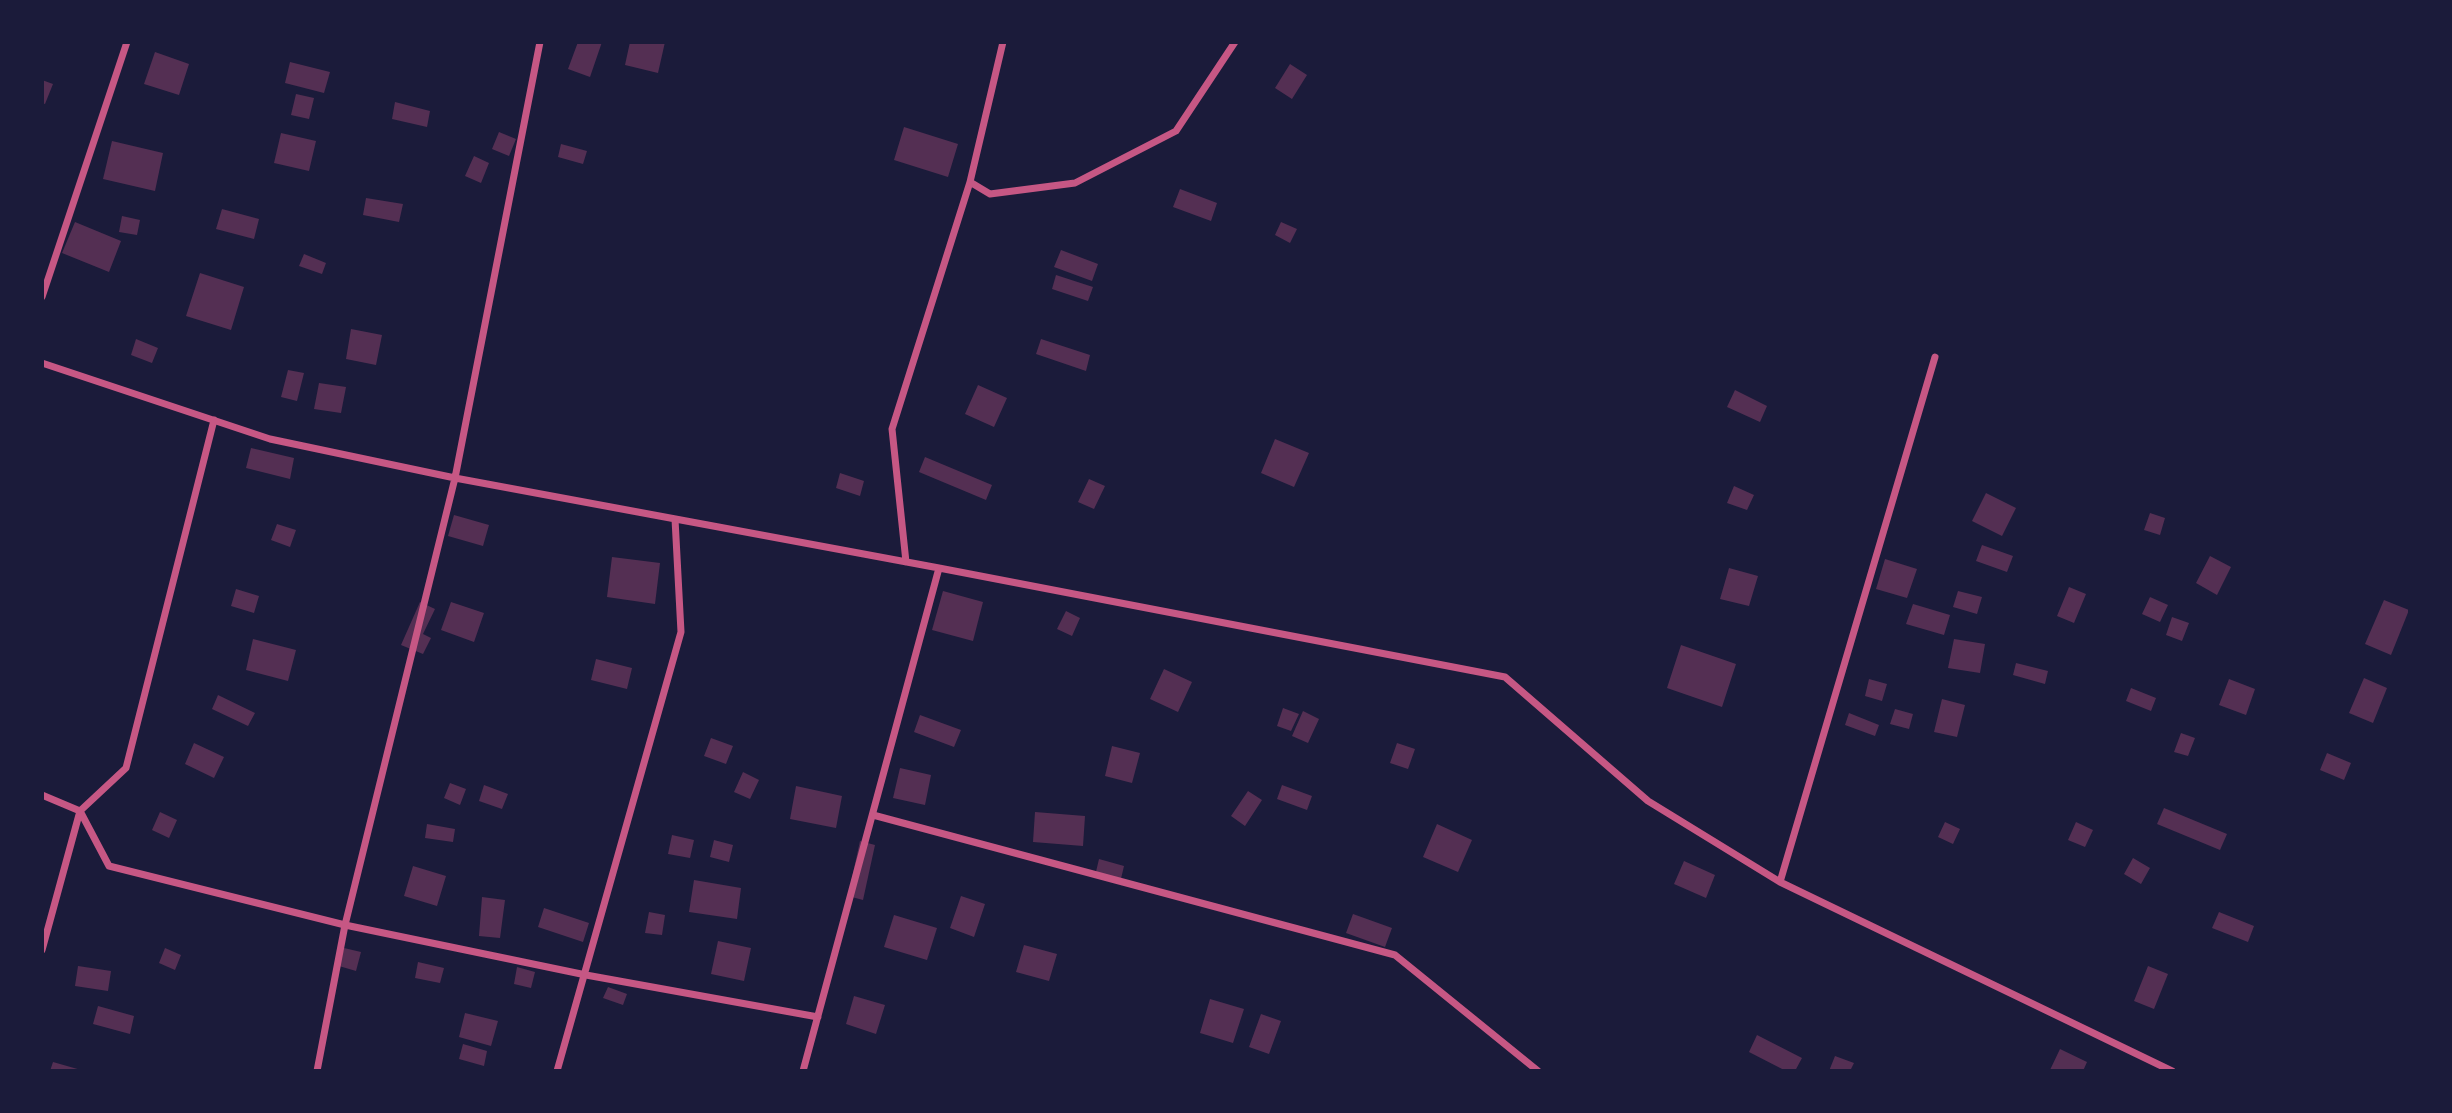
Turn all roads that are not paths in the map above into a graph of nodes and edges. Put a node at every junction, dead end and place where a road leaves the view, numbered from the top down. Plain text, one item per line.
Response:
1 (127, 42) edge
2 (540, 42) edge
3 (1003, 42) edge
4 (1235, 42) edge
5 (970, 182) junction
6 (42, 297) edge
7 (1935, 357) dead end
8 (42, 363) edge
9 (214, 420) junction
10 (455, 478) junction
11 (675, 519) junction
12 (906, 562) junction
13 (939, 568) junction
14 (42, 794) edge
15 (80, 811) junction
16 (873, 815) junction
17 (1780, 882) junction
18 (345, 925) junction
19 (42, 950) edge
20 (586, 975) junction
21 (818, 1017) junction
22 (317, 1071) edge
23 (557, 1071) edge
24 (803, 1071) edge
25 (1538, 1071) edge
26 (2172, 1071) edge

1 - 6 street
2 - 10 street
3 - 5 street
4 - 5 street
5 - 12 street
7 - 17 street
8 - 9 street
9 - 10 street
9 - 15 street
10 - 11 street
10 - 18 street
11 - 12 street
11 - 20 street
12 - 13 street
13 - 16 street
13 - 17 street
14 - 15 street
15 - 18 street
15 - 19 street
16 - 21 street
16 - 25 street
17 - 26 street
18 - 20 street
18 - 22 street
20 - 21 street
20 - 23 street
21 - 24 street

